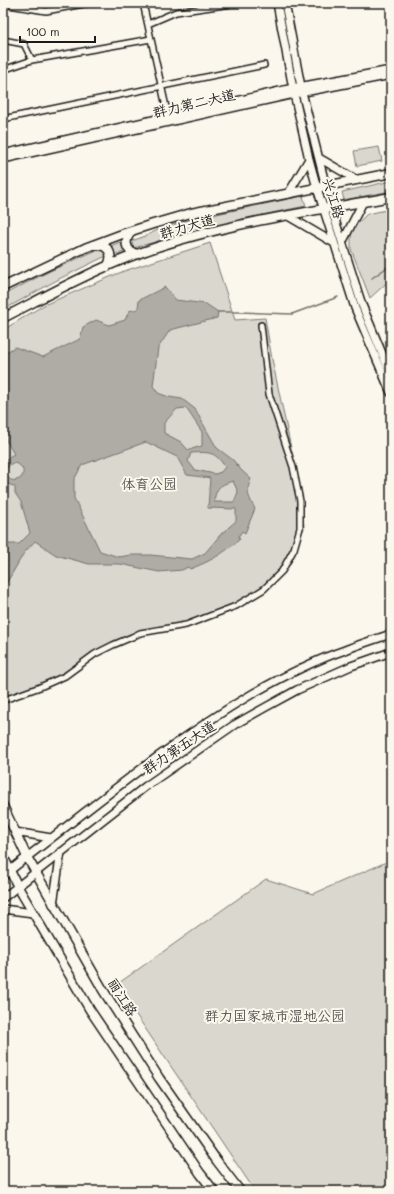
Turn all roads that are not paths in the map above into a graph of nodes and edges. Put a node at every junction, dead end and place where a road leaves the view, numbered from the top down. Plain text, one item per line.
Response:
1 (89, 3) edge
2 (143, 3) edge
3 (239, 3) edge
4 (277, 3) edge
5 (285, 3) edge
6 (3, 4) edge
7 (148, 24) junction
8 (151, 39) junction
9 (3, 40) edge
10 (32, 60) junction
11 (264, 65) dead end
12 (3, 70) edge
13 (391, 70) edge
14 (391, 75) edge
15 (162, 86) junction
16 (302, 89) junction
17 (294, 91) junction
18 (168, 116) junction
19 (3, 119) edge
20 (3, 154) edge
21 (319, 158) junction
22 (3, 159) edge
23 (309, 159) junction
24 (391, 174) edge
25 (357, 180) junction
26 (326, 186) junction
27 (317, 188) junction
28 (288, 194) junction
29 (391, 197) edge
30 (363, 202) junction
31 (327, 208) junction
32 (288, 216) junction
33 (132, 230) junction
34 (342, 242) junction
35 (334, 244) junction
36 (94, 245) junction
37 (138, 254) junction
38 (106, 267) junction
39 (349, 278) junction
40 (3, 287) edge
41 (3, 318) edge
42 (261, 325) dead end
43 (387, 367) edge
44 (391, 375) edge
45 (391, 392) edge
46 (391, 634) edge
47 (391, 652) edge
48 (4, 700) edge
49 (3, 806) edge
50 (15, 832) junction
51 (51, 838) junction
52 (61, 852) junction
53 (3, 856) edge
54 (26, 857) junction
55 (10, 870) junction
56 (35, 873) junction
57 (3, 876) edge
58 (18, 887) junction
59 (3, 898) edge
60 (53, 904) junction
61 (3, 909) edge
62 (33, 913) junction
63 (214, 1191) edge
64 (240, 1191) edge

1 - 6 street
2 - 7 street
3 - 7 street
4 - 17 main road, 兴江路
5 - 16 main road, 兴江路
7 - 8 street
8 - 10 street
8 - 15 street
9 - 10 street
10 - 12 street
11 - 15 street
13 - 16 main road, 群力第二大道
14 - 16 main road, 群力第二大道
15 - 18 street
15 - 19 street
16 - 17 main road, 群力第二大道
16 - 21 main road, 兴江路
17 - 18 main road, 群力第二大道
17 - 22 main road, 群力第二大道
17 - 23 main road, 兴江路
18 - 20 main road, 群力第二大道
21 - 25 main road
21 - 26 main road, 兴江路
23 - 27 main road, 兴江路
23 - 28 main road
24 - 25 main road, 群力大道
25 - 26 main road, 群力大道
26 - 27 main road, 群力大道
26 - 31 main road, 兴江路
27 - 28 main road, 群力大道
27 - 31 main road, 兴江路
28 - 33 main road, 群力大道
29 - 30 main road, 群力大道
30 - 31 main road, 群力大道
30 - 34 main road
31 - 32 main road, 群力大道
31 - 34 main road, 兴江路
31 - 35 main road, 兴江路
32 - 35 main road
32 - 37 main road, 群力大道
33 - 36 main road, 群力大道
33 - 37 main road
34 - 39 main road, 兴江路
35 - 39 main road, 兴江路
36 - 38 main road
36 - 40 main road, 群力大道
37 - 38 main road, 群力大道
38 - 41 main road, 群力大道
39 - 43 main road, 兴江路
42 - 48 street
43 - 44 main road, 兴江路
43 - 45 main road, 兴江路
46 - 51 main road, 群力第五大道
47 - 52 main road, 群力第五大道
49 - 50 main road, 丽江路
50 - 51 main road
50 - 54 main road, 丽江路
51 - 54 main road, 群力第五大道
52 - 56 main road, 群力第五大道
52 - 60 main road
53 - 55 main road
54 - 55 main road, 群力第五大道
54 - 56 main road, 丽江路
55 - 57 main road, 群力第五大道
55 - 58 main road
56 - 58 main road, 群力第五大道
56 - 60 main road, 丽江路
58 - 59 main road, 群力第五大道
58 - 62 main road
60 - 64 main road, 丽江路
61 - 62 main road
62 - 63 main road

